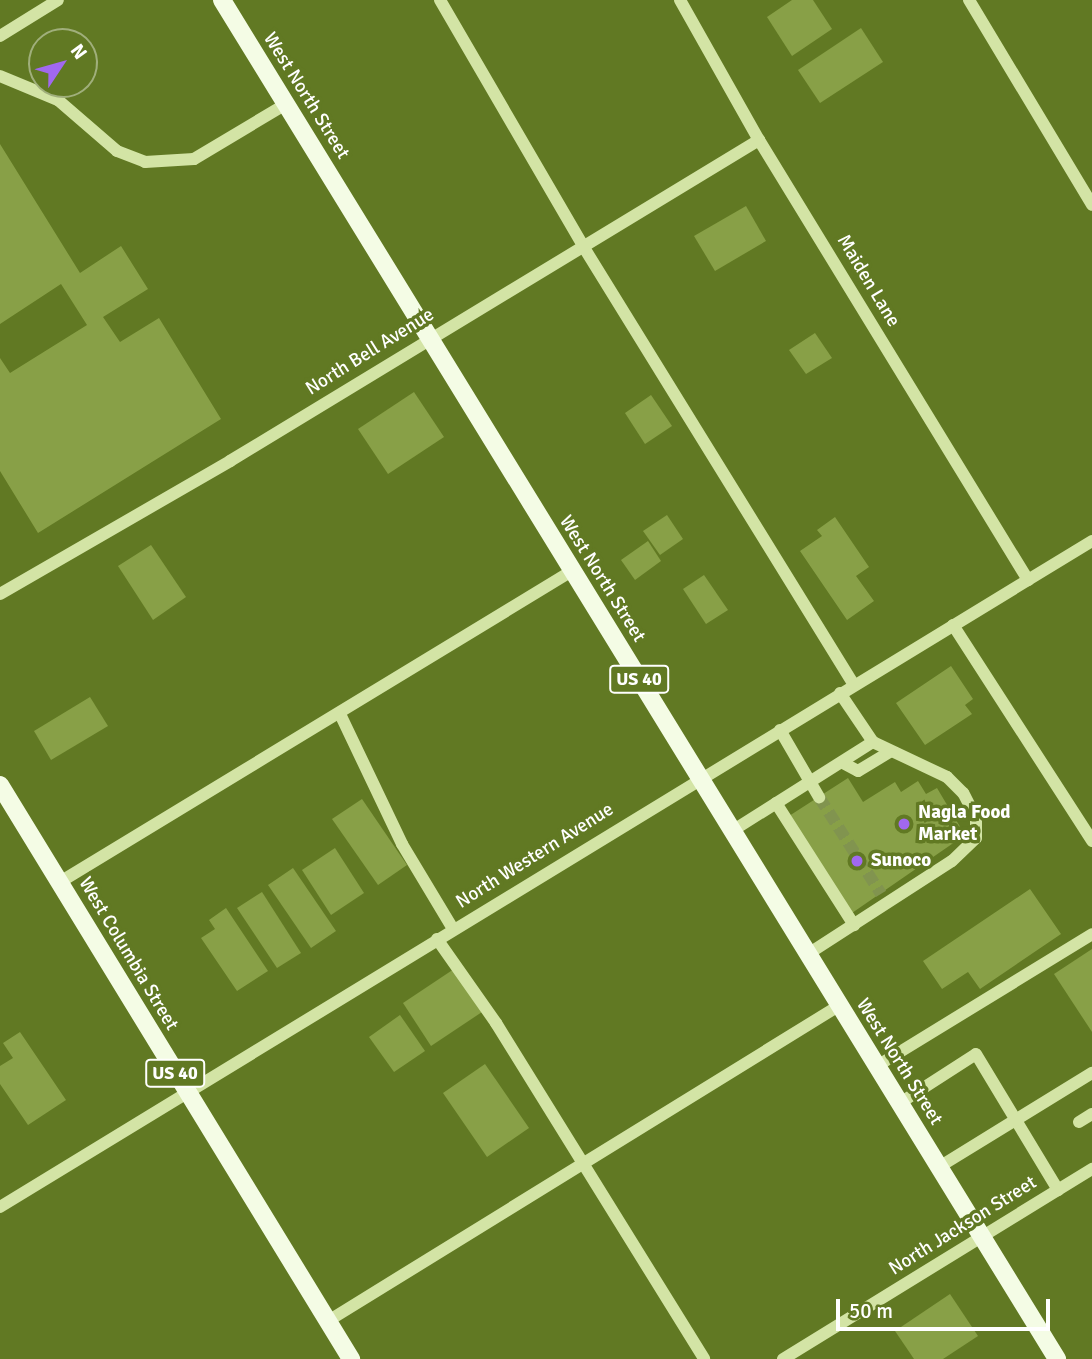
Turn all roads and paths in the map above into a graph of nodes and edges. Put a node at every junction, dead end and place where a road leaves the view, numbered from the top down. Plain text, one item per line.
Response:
1 (58, 0) edge
2 (222, 0) edge
3 (440, 0) edge
4 (680, 0) edge
5 (969, 0) edge
6 (0, 36) edge
7 (0, 76) edge
8 (286, 104) junction
9 (759, 140) junction
10 (1092, 205) edge
11 (583, 246) junction
12 (429, 338) junction
13 (1092, 541) edge
14 (572, 571) junction
15 (1028, 580) junction
16 (0, 594) edge
17 (953, 625) junction
18 (853, 685) junction
19 (840, 693) junction
20 (341, 716) junction
21 (780, 730) junction
22 (873, 742) junction
23 (890, 752) junction
24 (842, 763) junction
25 (700, 778) junction
26 (810, 782) junction
27 (0, 785) edge
28 (819, 797) tunnel mouth
29 (776, 803) junction
30 (732, 831) junction
31 (1092, 841) edge
32 (60, 882) junction
33 (854, 925) junction
34 (453, 929) junction
35 (1092, 934) edge
36 (437, 939) junction
37 (808, 954) junction
38 (840, 1005) junction
39 (877, 1066) junction
40 (1092, 1073) edge
41 (187, 1093) junction
42 (900, 1103) junction
43 (1092, 1114) edge
44 (1016, 1120) junction
45 (1079, 1122) dead end
46 (586, 1164) junction
47 (939, 1167) junction
48 (1092, 1169) edge
49 (1058, 1190) junction
50 (0, 1207) edge
51 (982, 1237) junction
52 (328, 1321) junction
53 (351, 1359) edge
54 (704, 1359) edge
55 (783, 1359) edge
56 (1057, 1359) edge

1 - 6 street
2 - 8 main road, West North Street / US 40
3 - 11 street
4 - 9 street, Maiden Lane
5 - 10 street
7 - 8 street
8 - 12 main road, West North Street / US 40
9 - 11 street, North Bell Avenue
9 - 15 street, Maiden Lane
11 - 12 street, North Bell Avenue
11 - 18 street
12 - 14 main road, West North Street / US 40
12 - 16 street, North Bell Avenue
13 - 15 street, North Western Avenue
14 - 20 street
14 - 25 main road, West North Street / US 40
15 - 17 street, North Western Avenue
17 - 18 street, North Western Avenue
17 - 31 street
18 - 19 street, North Western Avenue
19 - 21 street, North Western Avenue
19 - 22 street
20 - 32 street
20 - 34 street
21 - 25 street, North Western Avenue
21 - 26 street
22 - 23 street
22 - 24 street
23 - 24 street
23 - 33 street
24 - 26 street
25 - 30 main road, West North Street / US 40
25 - 34 street, North Western Avenue
26 - 28 street
26 - 29 street
27 - 32 main road, West Columbia Street / US 40
29 - 30 street
29 - 33 street
30 - 37 main road, West North Street / US 40
32 - 41 main road, West Columbia Street / US 40
33 - 37 street
34 - 36 street, North Western Avenue
35 - 39 street
36 - 41 street, North Western Avenue
36 - 46 street
37 - 38 main road, West North Street / US 40
38 - 39 main road, West North Street / US 40
38 - 46 street
39 - 42 main road, West North Street / US 40
40 - 44 street
41 - 50 street, North Western Avenue
41 - 52 main road, West Columbia Street / US 40
42 - 44 street
42 - 47 main road, West North Street / US 40
43 - 45 street
44 - 47 street
44 - 49 street
46 - 52 street
46 - 54 street
47 - 51 main road, West North Street / US 40
48 - 49 street, North Jackson Street
49 - 51 street, North Jackson Street
51 - 55 street, North Jackson Street
51 - 56 main road, West North Street / US 40
52 - 53 main road, West Columbia Street / US 40

